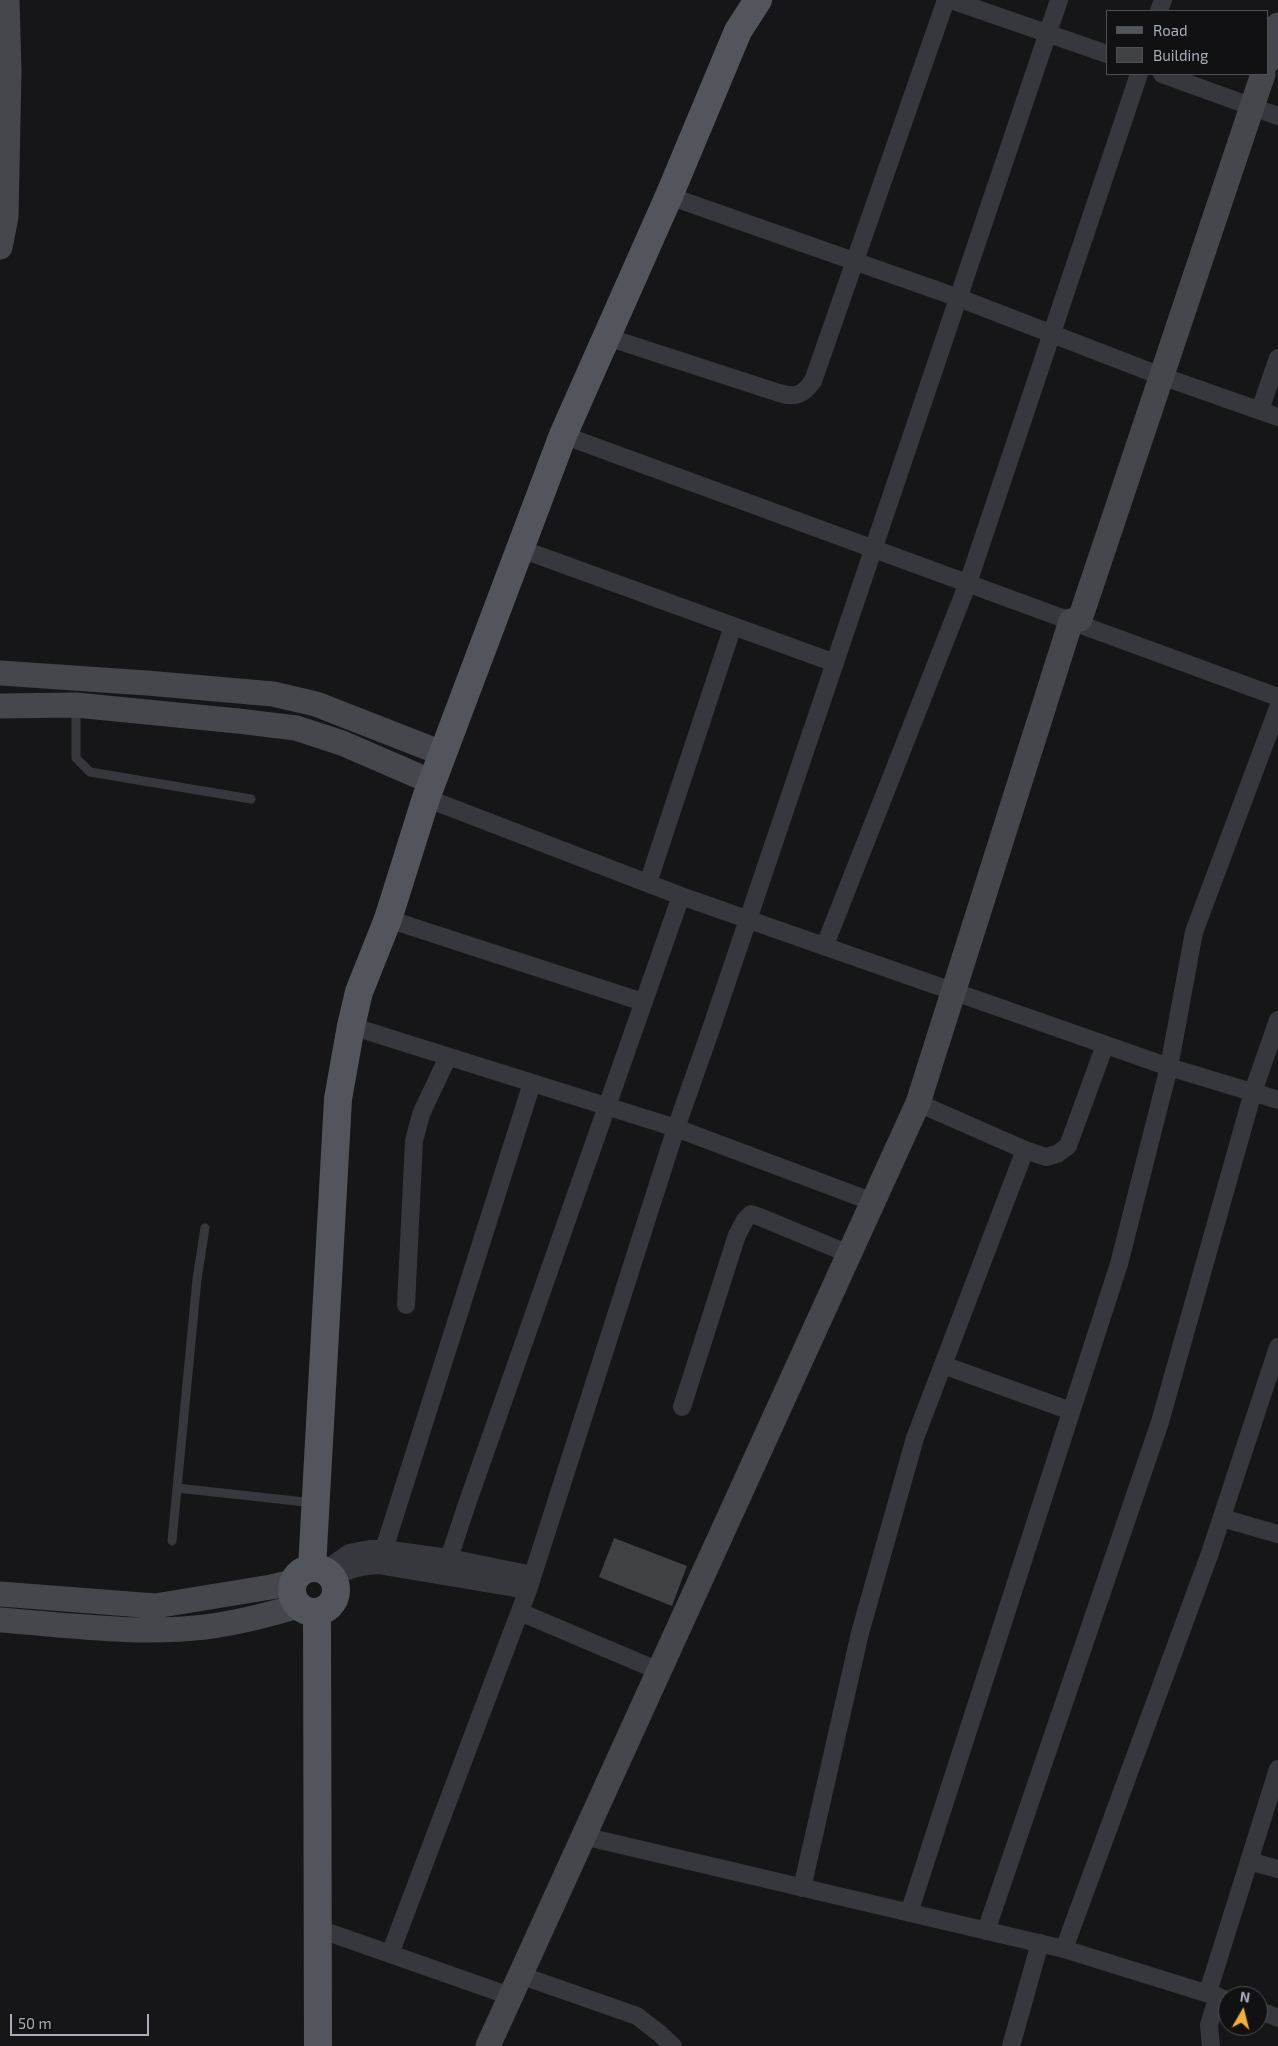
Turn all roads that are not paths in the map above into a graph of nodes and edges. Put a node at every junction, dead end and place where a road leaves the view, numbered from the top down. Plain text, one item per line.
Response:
1 (7, 0) edge
2 (743, 0) edge
3 (758, 0) edge
4 (946, 0) edge
5 (951, 0) edge
6 (1060, 0) edge
7 (1278, 25) edge
8 (738, 31) junction
9 (1048, 34) junction
10 (1106, 54) edge
11 (1268, 59) edge
12 (1139, 75) edge
13 (1165, 75) edge
14 (1263, 75) edge
15 (1253, 106) junction
16 (1278, 116) edge
17 (669, 196) junction
18 (0, 247) edge
19 (855, 261) junction
20 (959, 298) junction
21 (1052, 334) junction
22 (607, 337) junction
23 (1278, 358) edge
24 (1161, 376) junction
25 (1260, 410) junction
26 (1278, 417) edge
27 (563, 435) junction
28 (874, 548) junction
29 (521, 549) junction
30 (968, 583) junction
31 (1071, 621) junction
32 (733, 626) junction
33 (835, 663) junction
34 (0, 673) edge
35 (1278, 696) edge
36 (76, 705) junction
37 (0, 706) edge
38 (1278, 708) edge
39 (444, 754) junction
40 (429, 790) junction
41 (251, 799) dead end
42 (648, 883) junction
43 (681, 896) junction
44 (748, 918) junction
45 (388, 919) junction
46 (825, 945) junction
47 (953, 991) junction
48 (643, 1002) junction
49 (1278, 1020) edge
50 (351, 1026) junction
51 (1105, 1045) junction
52 (448, 1056) junction
53 (1169, 1067) junction
54 (532, 1083) junction
55 (1253, 1092) junction
56 (1278, 1100) edge
57 (918, 1103) junction
58 (606, 1106) junction
59 (676, 1128) junction
60 (1026, 1150) junction
61 (873, 1202) junction
62 (205, 1228) dead end
63 (849, 1254) junction
64 (406, 1305) dead end
65 (1278, 1346) edge
66 (942, 1365) junction
67 (682, 1407) dead end
68 (1071, 1412) junction
69 (177, 1488) junction
70 (314, 1503) junction
71 (1222, 1518) junction
72 (1278, 1534) edge
73 (172, 1541) dead end
74 (382, 1557) junction
75 (448, 1558) junction
76 (444, 1576) junction
77 (531, 1583) junction
78 (313, 1586) junction
79 (0, 1594) edge
80 (520, 1612) junction
81 (0, 1620) edge
82 (659, 1671) junction
83 (1278, 1769) edge
84 (583, 1836) junction
85 (1249, 1861) junction
86 (1278, 1869) edge
87 (802, 1888) junction
88 (909, 1913) junction
89 (319, 1929) junction
90 (986, 1931) junction
91 (1040, 1943) junction
92 (1064, 1949) junction
93 (390, 1954) junction
94 (515, 1986) junction
95 (1220, 1986) edge
96 (1218, 1996) edge
97 (318, 2046) edge
98 (488, 2046) edge
99 (673, 2046) edge
100 (1011, 2046) edge
101 (1211, 2046) edge

1 - 18 main road
2 - 8 main road
3 - 8 main road
4 - 19 street
5 - 9 street
6 - 9 street
7 - 11 main road
8 - 17 main road
9 - 10 street
9 - 20 street
12 - 21 street
13 - 15 street
14 - 15 main road
15 - 16 street
15 - 24 main road
17 - 19 street
17 - 22 main road
19 - 20 street
19 - 22 street
20 - 21 street
20 - 28 street
21 - 24 street
21 - 30 street
22 - 27 main road
23 - 25 street
24 - 25 street
24 - 31 main road
25 - 26 street
27 - 28 street
27 - 29 main road
28 - 30 street
28 - 33 street
29 - 32 street
29 - 39 main road
30 - 31 street
30 - 46 street
31 - 35 street
31 - 47 main road
32 - 33 street
32 - 42 street
33 - 44 street
34 - 39 main road
36 - 37 main road
36 - 40 main road
36 - 41 lane
38 - 53 street
39 - 40 main road
40 - 42 street
40 - 45 main road
42 - 43 street
43 - 44 street
43 - 48 street
44 - 46 street
44 - 59 street
45 - 48 street
45 - 50 main road
46 - 47 street
47 - 51 street
47 - 57 main road
48 - 58 street
49 - 55 street
50 - 52 street
50 - 70 main road
51 - 53 street
51 - 60 street
52 - 54 street
52 - 64 street
53 - 55 street
53 - 68 street
54 - 58 street
54 - 74 street
55 - 56 street
55 - 90 street
57 - 60 street
57 - 61 main road
58 - 59 street
58 - 75 street
59 - 61 street
59 - 77 street
60 - 66 street
61 - 63 main road
62 - 69 lane
63 - 67 street
63 - 82 main road
65 - 71 street
66 - 68 street
66 - 87 street
68 - 88 street
69 - 70 lane
69 - 73 lane
70 - 78 main road
71 - 72 street
71 - 92 street
74 - 75 street
74 - 76 street
74 - 78 street
75 - 76 street
75 - 77 street
76 - 77 street
77 - 80 street
78 - 79 main road
78 - 81 main road
78 - 89 main road
80 - 82 street
80 - 93 street
82 - 84 main road
83 - 85 street
84 - 87 street
84 - 94 main road
85 - 86 street
85 - 95 street
87 - 88 street
88 - 90 street
89 - 93 street
89 - 97 main road
90 - 91 street
91 - 92 street
91 - 100 street
92 - 96 street
93 - 94 street
94 - 98 main road
94 - 99 street
96 - 101 street

